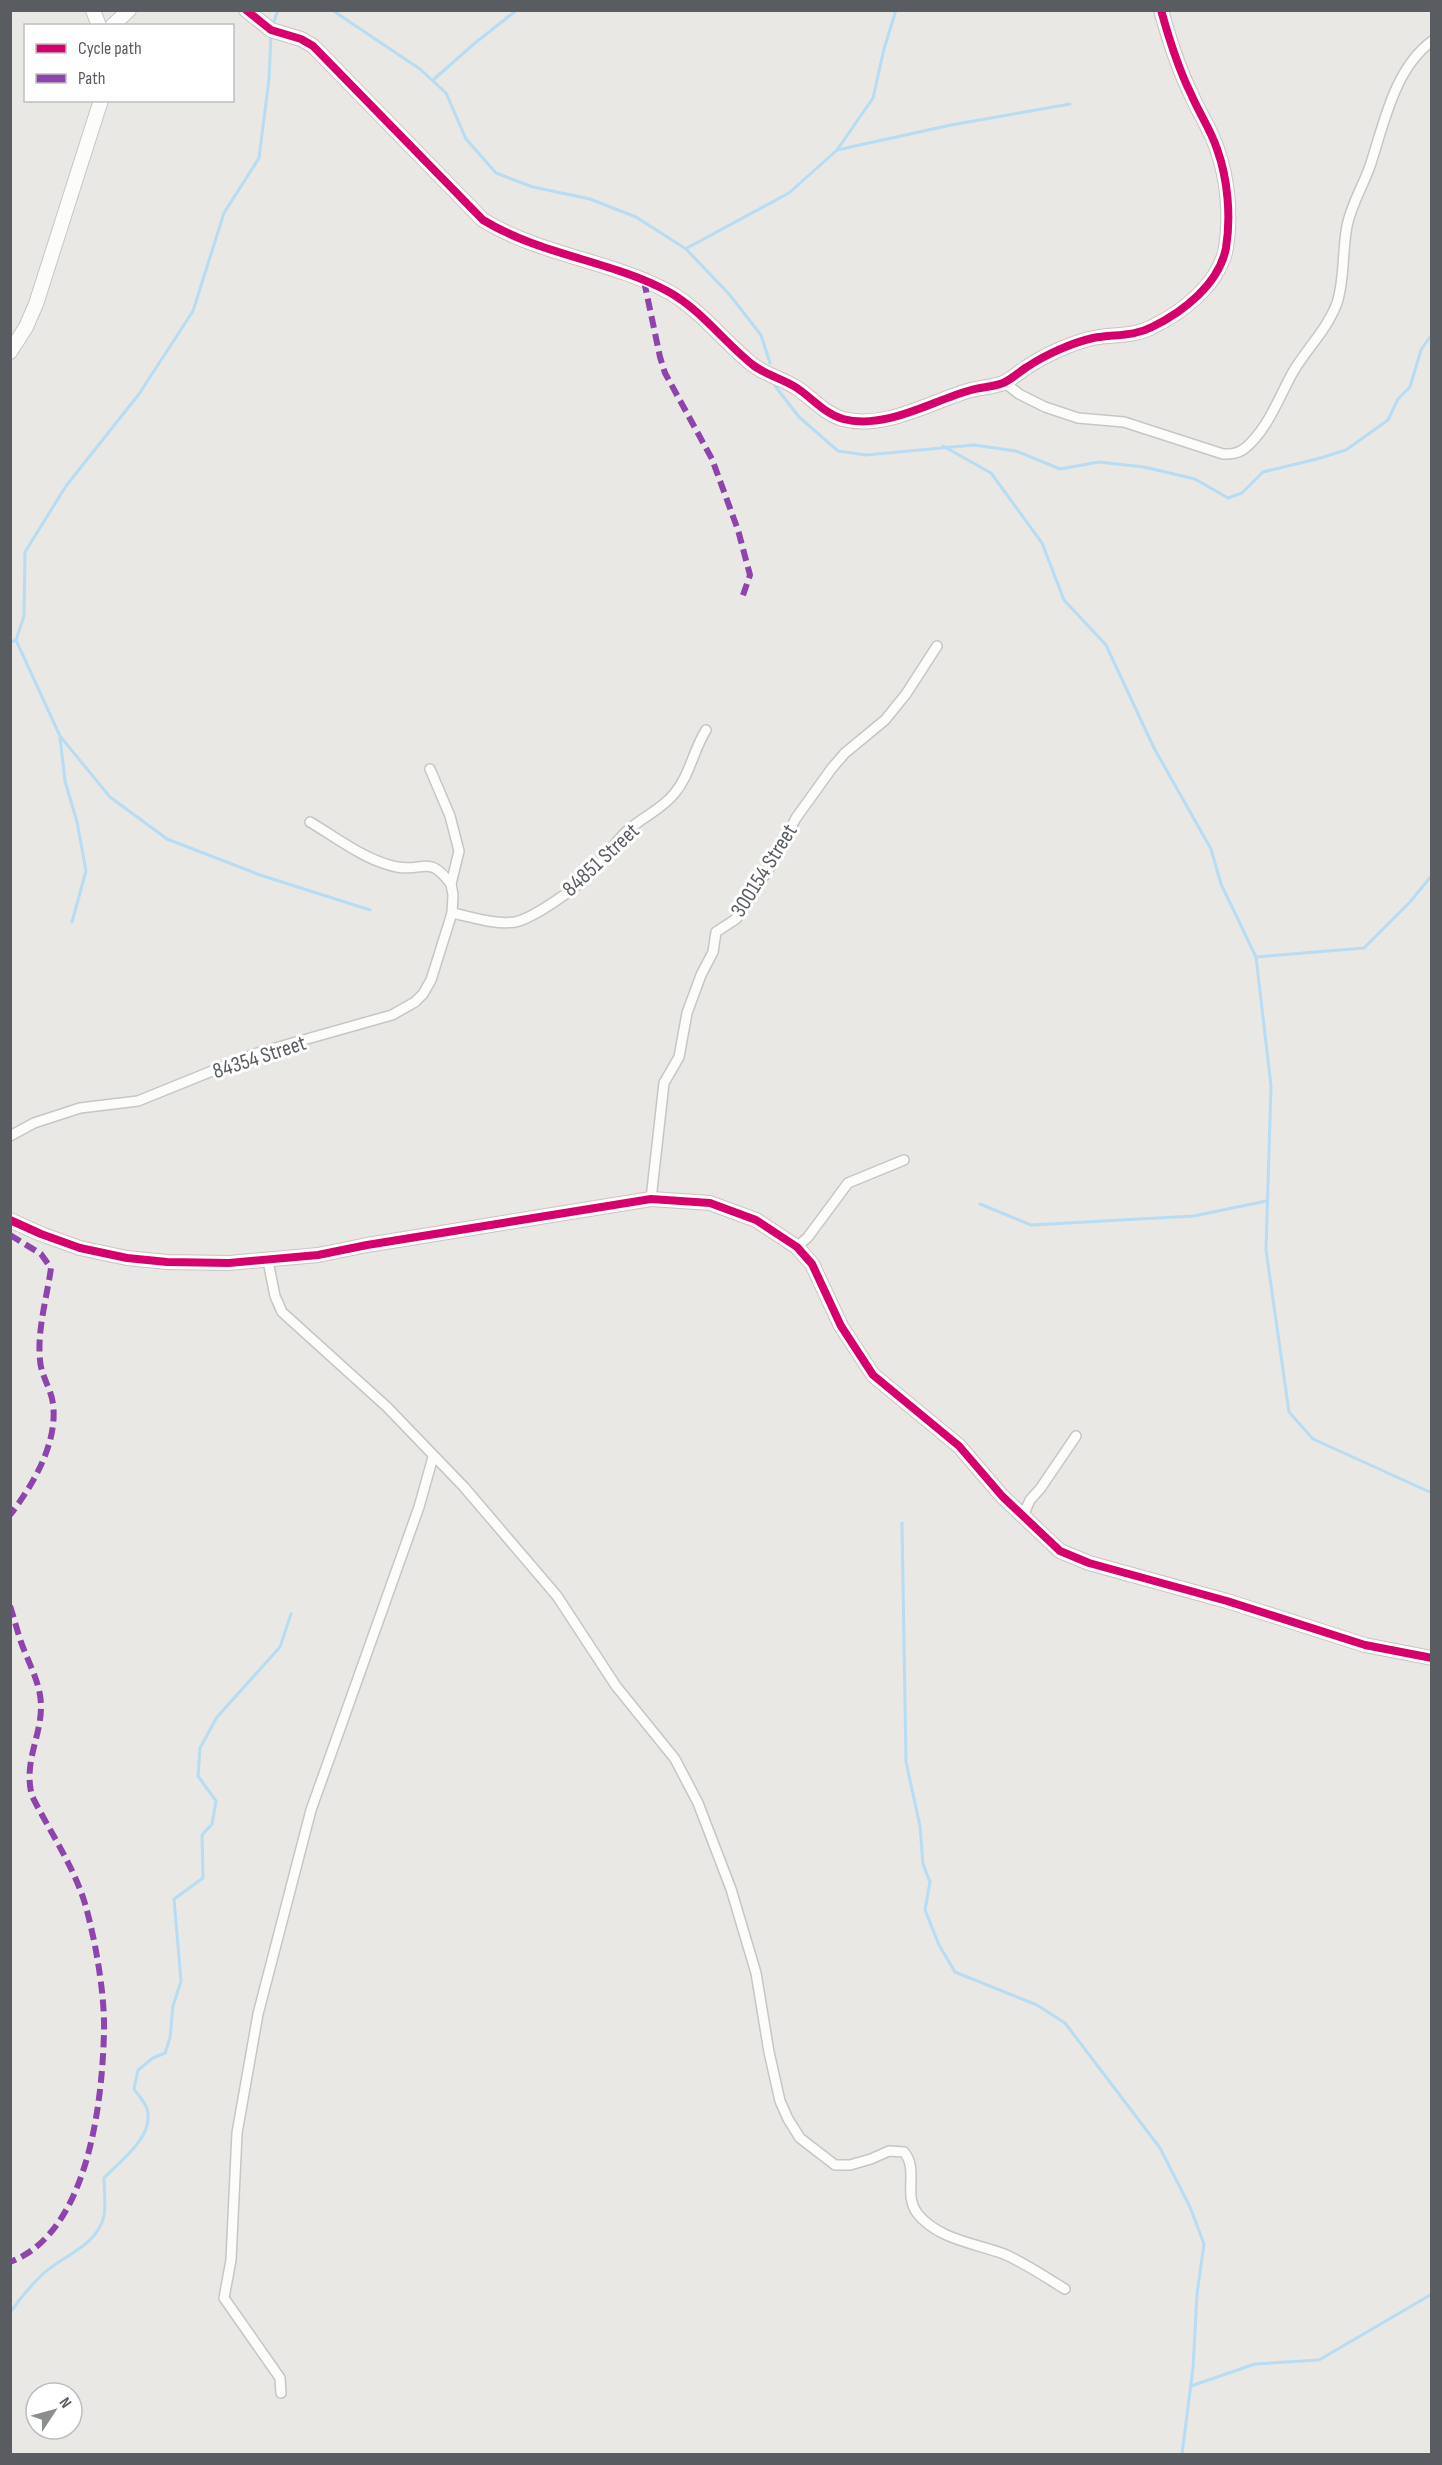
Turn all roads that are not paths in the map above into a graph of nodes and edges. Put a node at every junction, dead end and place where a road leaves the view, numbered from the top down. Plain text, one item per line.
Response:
1 (129, 10) edge
2 (246, 10) edge
3 (1161, 10) edge
4 (114, 24) edge
5 (1431, 41) edge
6 (100, 102) edge
7 (10, 352) edge
8 (1004, 382) junction
9 (937, 646) dead end
10 (706, 730) dead end
11 (430, 770) dead end
12 (310, 822) dead end
13 (451, 884) junction
14 (452, 913) junction
15 (10, 1136) edge
16 (904, 1160) dead end
17 (651, 1199) junction
18 (10, 1220) edge
19 (797, 1247) junction
20 (268, 1261) junction
21 (1076, 1436) dead end
22 (433, 1457) junction
23 (1023, 1516) junction
24 (1431, 1658) edge
25 (1065, 2289) dead end
26 (280, 2393) dead end

1 - 4 street
2 - 8 street
3 - 8 street
5 - 8 street
6 - 7 street
9 - 17 street, 300154 Street
10 - 14 street, 84851 Street
11 - 13 street, 84354 Street
12 - 13 street
13 - 14 street, 84354 Street
14 - 15 street, 84354 Street
16 - 19 street
17 - 19 street
17 - 20 street
18 - 20 street
19 - 23 street
20 - 22 street
21 - 23 street
22 - 25 street
22 - 26 street
23 - 24 street

